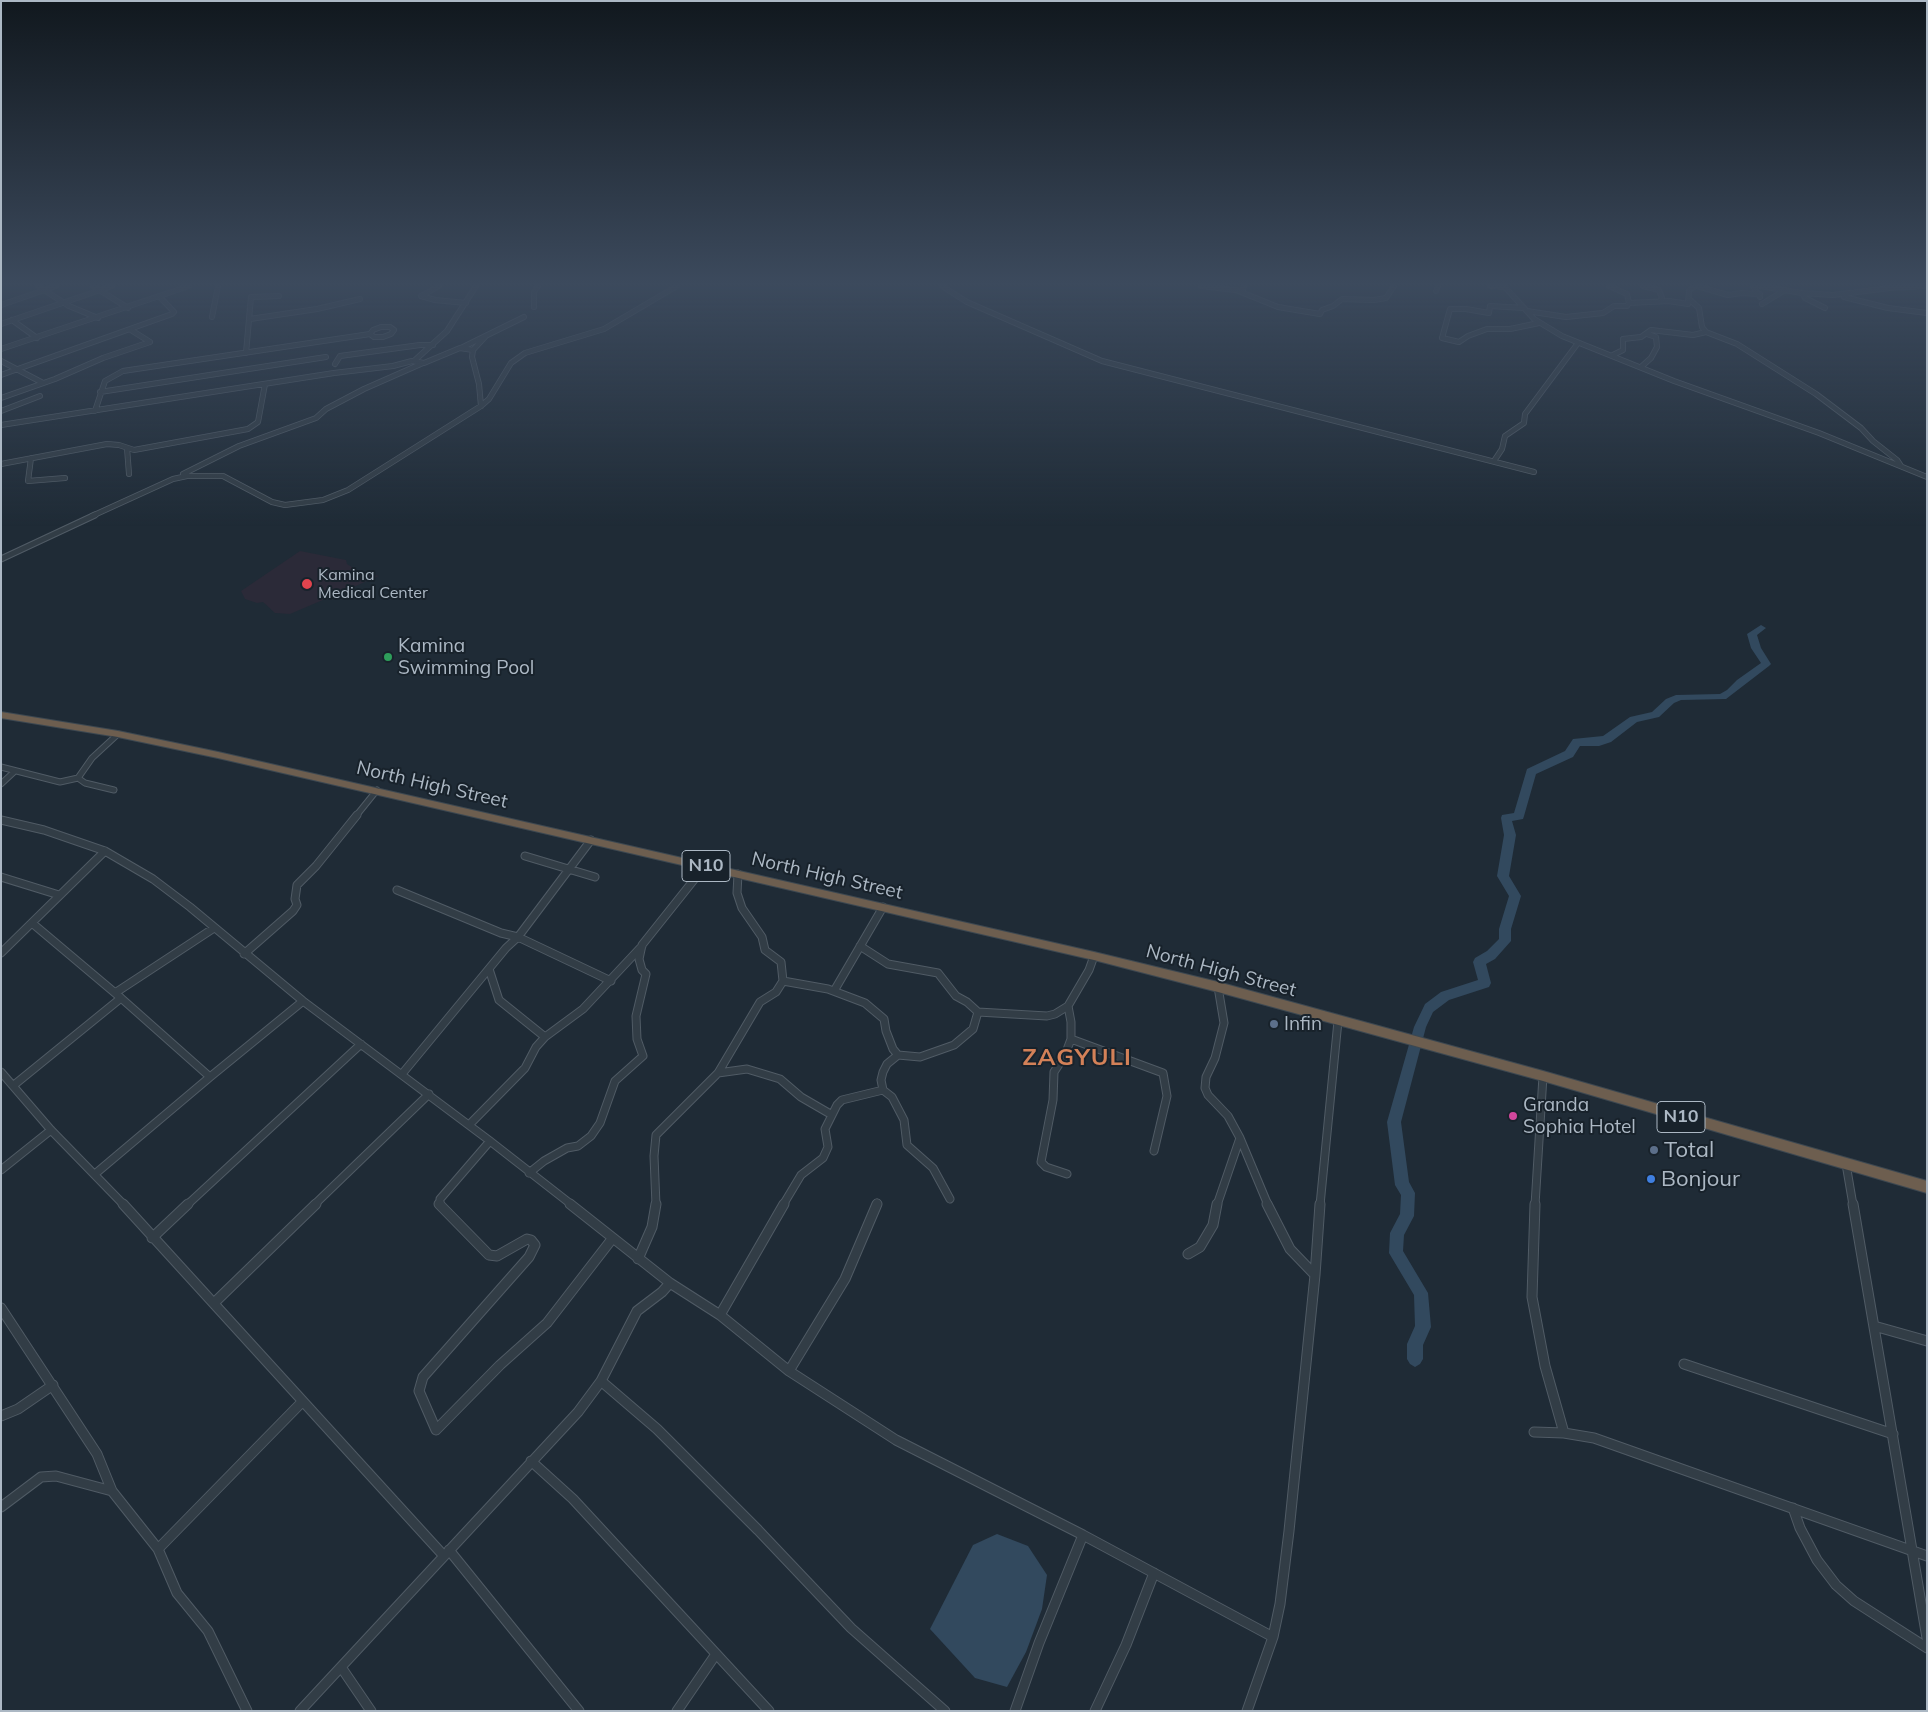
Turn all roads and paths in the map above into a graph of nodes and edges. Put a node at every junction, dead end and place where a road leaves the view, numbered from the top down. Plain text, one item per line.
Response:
1 (9, 366) edge
2 (28, 366) edge
3 (84, 366) edge
4 (156, 366) edge
5 (269, 366) edge
6 (393, 366) edge
7 (417, 366) edge
8 (473, 366) edge
9 (509, 366) edge
10 (1121, 366) edge
11 (1561, 366) edge
12 (1772, 366) edge
13 (1641, 367) edge
14 (16, 370) junction
15 (1, 375) edge
16 (43, 383) junction
17 (265, 384) junction
18 (100, 392) junction
19 (40, 396) dead end
20 (1, 398) edge
21 (482, 406) junction
22 (1, 410) edge
23 (95, 411) junction
24 (1, 425) edge
25 (127, 448) junction
26 (31, 458) junction
27 (1494, 461) junction
28 (1, 464) edge
29 (1901, 466) junction
30 (1534, 472) dead end
31 (129, 474) dead end
32 (1927, 477) edge
33 (65, 478) dead end
34 (173, 479) junction
35 (1, 559) edge
36 (1, 715) edge
37 (118, 734) junction
38 (1, 767) edge
39 (15, 771) junction
40 (78, 778) junction
41 (1, 784) edge
42 (114, 790) dead end
43 (376, 790) junction
44 (1, 820) edge
45 (591, 840) junction
46 (105, 851) junction
47 (525, 856) dead end
48 (706, 866) junction
49 (570, 869) junction
50 (738, 874) junction
51 (1, 877) edge
52 (595, 877) dead end
53 (397, 890) dead end
54 (59, 895) junction
55 (883, 907) junction
56 (32, 923) junction
57 (214, 928) junction
58 (518, 937) junction
59 (642, 945) junction
60 (860, 946) junction
61 (1, 953) edge
62 (244, 954) junction
63 (1094, 956) junction
64 (489, 969) junction
65 (611, 981) junction
66 (782, 981) junction
67 (1218, 987) junction
68 (834, 992) junction
69 (118, 995) junction
70 (303, 1000) junction
71 (1068, 1006) junction
72 (978, 1012) junction
73 (1338, 1022) junction
74 (545, 1037) junction
75 (1071, 1039) junction
76 (361, 1044) junction
77 (898, 1055) junction
78 (1, 1072) edge
79 (718, 1073) junction
80 (402, 1074) junction
81 (1542, 1076) junction
82 (210, 1077) junction
83 (14, 1085) junction
84 (883, 1090) junction
85 (429, 1094) junction
86 (832, 1115) junction
87 (469, 1125) junction
88 (51, 1130) junction
89 (1240, 1138) junction
90 (490, 1141) junction
91 (1154, 1151) dead end
92 (1846, 1164) junction
93 (1, 1170) edge
94 (529, 1173) junction
95 (95, 1174) junction
96 (1068, 1174) dead end
97 (1927, 1187) edge
98 (950, 1199) dead end
99 (877, 1203) dead end
100 (152, 1238) junction
101 (612, 1239) junction
102 (1188, 1254) dead end
103 (638, 1259) junction
104 (1315, 1276) junction
105 (670, 1283) junction
106 (214, 1303) junction
107 (1, 1308) edge
108 (720, 1315) junction
109 (1874, 1326) junction
110 (1927, 1341) edge
111 (1684, 1364) dead end
112 (789, 1372) junction
113 (601, 1381) junction
114 (53, 1385) junction
115 (302, 1402) junction
116 (1, 1416) edge
117 (1534, 1432) dead end
118 (1564, 1433) junction
119 (1893, 1434) junction
120 (530, 1461) junction
121 (112, 1491) junction
122 (1, 1507) edge
123 (1793, 1508) junction
124 (1083, 1536) junction
125 (158, 1549) junction
126 (1914, 1552) junction
127 (446, 1553) junction
128 (1927, 1556) edge
129 (1154, 1573) junction
130 (1273, 1637) junction
131 (1927, 1638) edge
132 (1927, 1648) edge
133 (716, 1654) junction
134 (341, 1667) junction
135 (248, 1711) edge
136 (300, 1711) edge
137 (371, 1711) edge
138 (579, 1711) edge
139 (677, 1711) edge
140 (769, 1711) edge
141 (945, 1711) edge
142 (1015, 1711) edge
143 (1095, 1711) edge
144 (1247, 1711) edge

1 - 14 street
2 - 14 street
3 - 16 street
4 - 18 street
5 - 18 street
6 - 17 street
7 - 34 street
8 - 21 street
9 - 21 street
10 - 27 street
11 - 27 street
12 - 29 street
13 - 29 street
14 - 15 street
14 - 16 street
16 - 20 street
17 - 23 street
17 - 25 street
18 - 23 street
19 - 22 street
21 - 34 street
23 - 24 street
25 - 26 street
25 - 31 street
26 - 28 street
26 - 33 street
27 - 30 street
29 - 32 street
34 - 35 street
36 - 37 highway, North High Street / N10
37 - 40 street
37 - 43 highway, North High Street / N10
38 - 39 street
39 - 40 street
39 - 41 street
40 - 42 street
43 - 45 highway, North High Street / N10
43 - 62 street
44 - 46 street
45 - 48 highway, North High Street / N10
45 - 49 street
46 - 54 street
46 - 57 street
47 - 49 street
48 - 50 highway, North High Street / N10
48 - 59 street
49 - 52 street
49 - 58 street
50 - 55 highway, North High Street / N10
50 - 66 street
51 - 54 street
53 - 58 street
54 - 56 street
55 - 60 street
55 - 63 highway, North High Street / N10
56 - 61 street
56 - 69 street
57 - 62 street
57 - 69 street
58 - 64 street
58 - 65 street
59 - 65 street
59 - 94 street
60 - 68 street
60 - 72 street
62 - 70 street
63 - 67 highway, North High Street / N10
63 - 71 street
64 - 74 street
64 - 80 street
65 - 74 street
66 - 68 street
66 - 79 street
67 - 73 highway, North High Street / N10
67 - 89 street
68 - 77 street
69 - 82 street
69 - 83 street
70 - 76 street
70 - 82 street
71 - 72 street
71 - 75 street
72 - 77 street
73 - 81 highway, North High Street / N10
73 - 104 street
74 - 87 street
75 - 91 street
75 - 96 street
76 - 80 street
76 - 100 street
77 - 84 street
78 - 83 street
79 - 86 street
79 - 103 street
80 - 85 street
81 - 92 highway, N10
81 - 118 street
82 - 95 street
83 - 88 street
84 - 86 street
84 - 98 street
85 - 87 street
85 - 106 street
86 - 108 street
87 - 90 street
88 - 93 street
88 - 95 street
89 - 102 street
89 - 104 street
90 - 94 street
90 - 101 street
92 - 97 highway, N10
92 - 109 street
94 - 101 street
95 - 100 street
99 - 112 street
100 - 106 street
101 - 103 street
103 - 105 street
104 - 130 street
105 - 108 street
105 - 113 street
106 - 115 street
107 - 114 street
108 - 112 street
109 - 110 street
109 - 119 street
111 - 119 street
112 - 124 street
113 - 120 street
113 - 141 street
114 - 116 street
114 - 121 street
115 - 125 street
115 - 127 street
117 - 118 street
118 - 123 street
119 - 126 street
120 - 127 street
120 - 133 street
121 - 122 street
121 - 125 street
123 - 126 street
123 - 132 street
124 - 129 street
124 - 142 street
125 - 135 street
126 - 128 street
126 - 131 street
127 - 134 street
127 - 138 street
129 - 130 street
129 - 143 street
130 - 144 street
133 - 139 street
133 - 140 street
134 - 136 street
134 - 137 street

